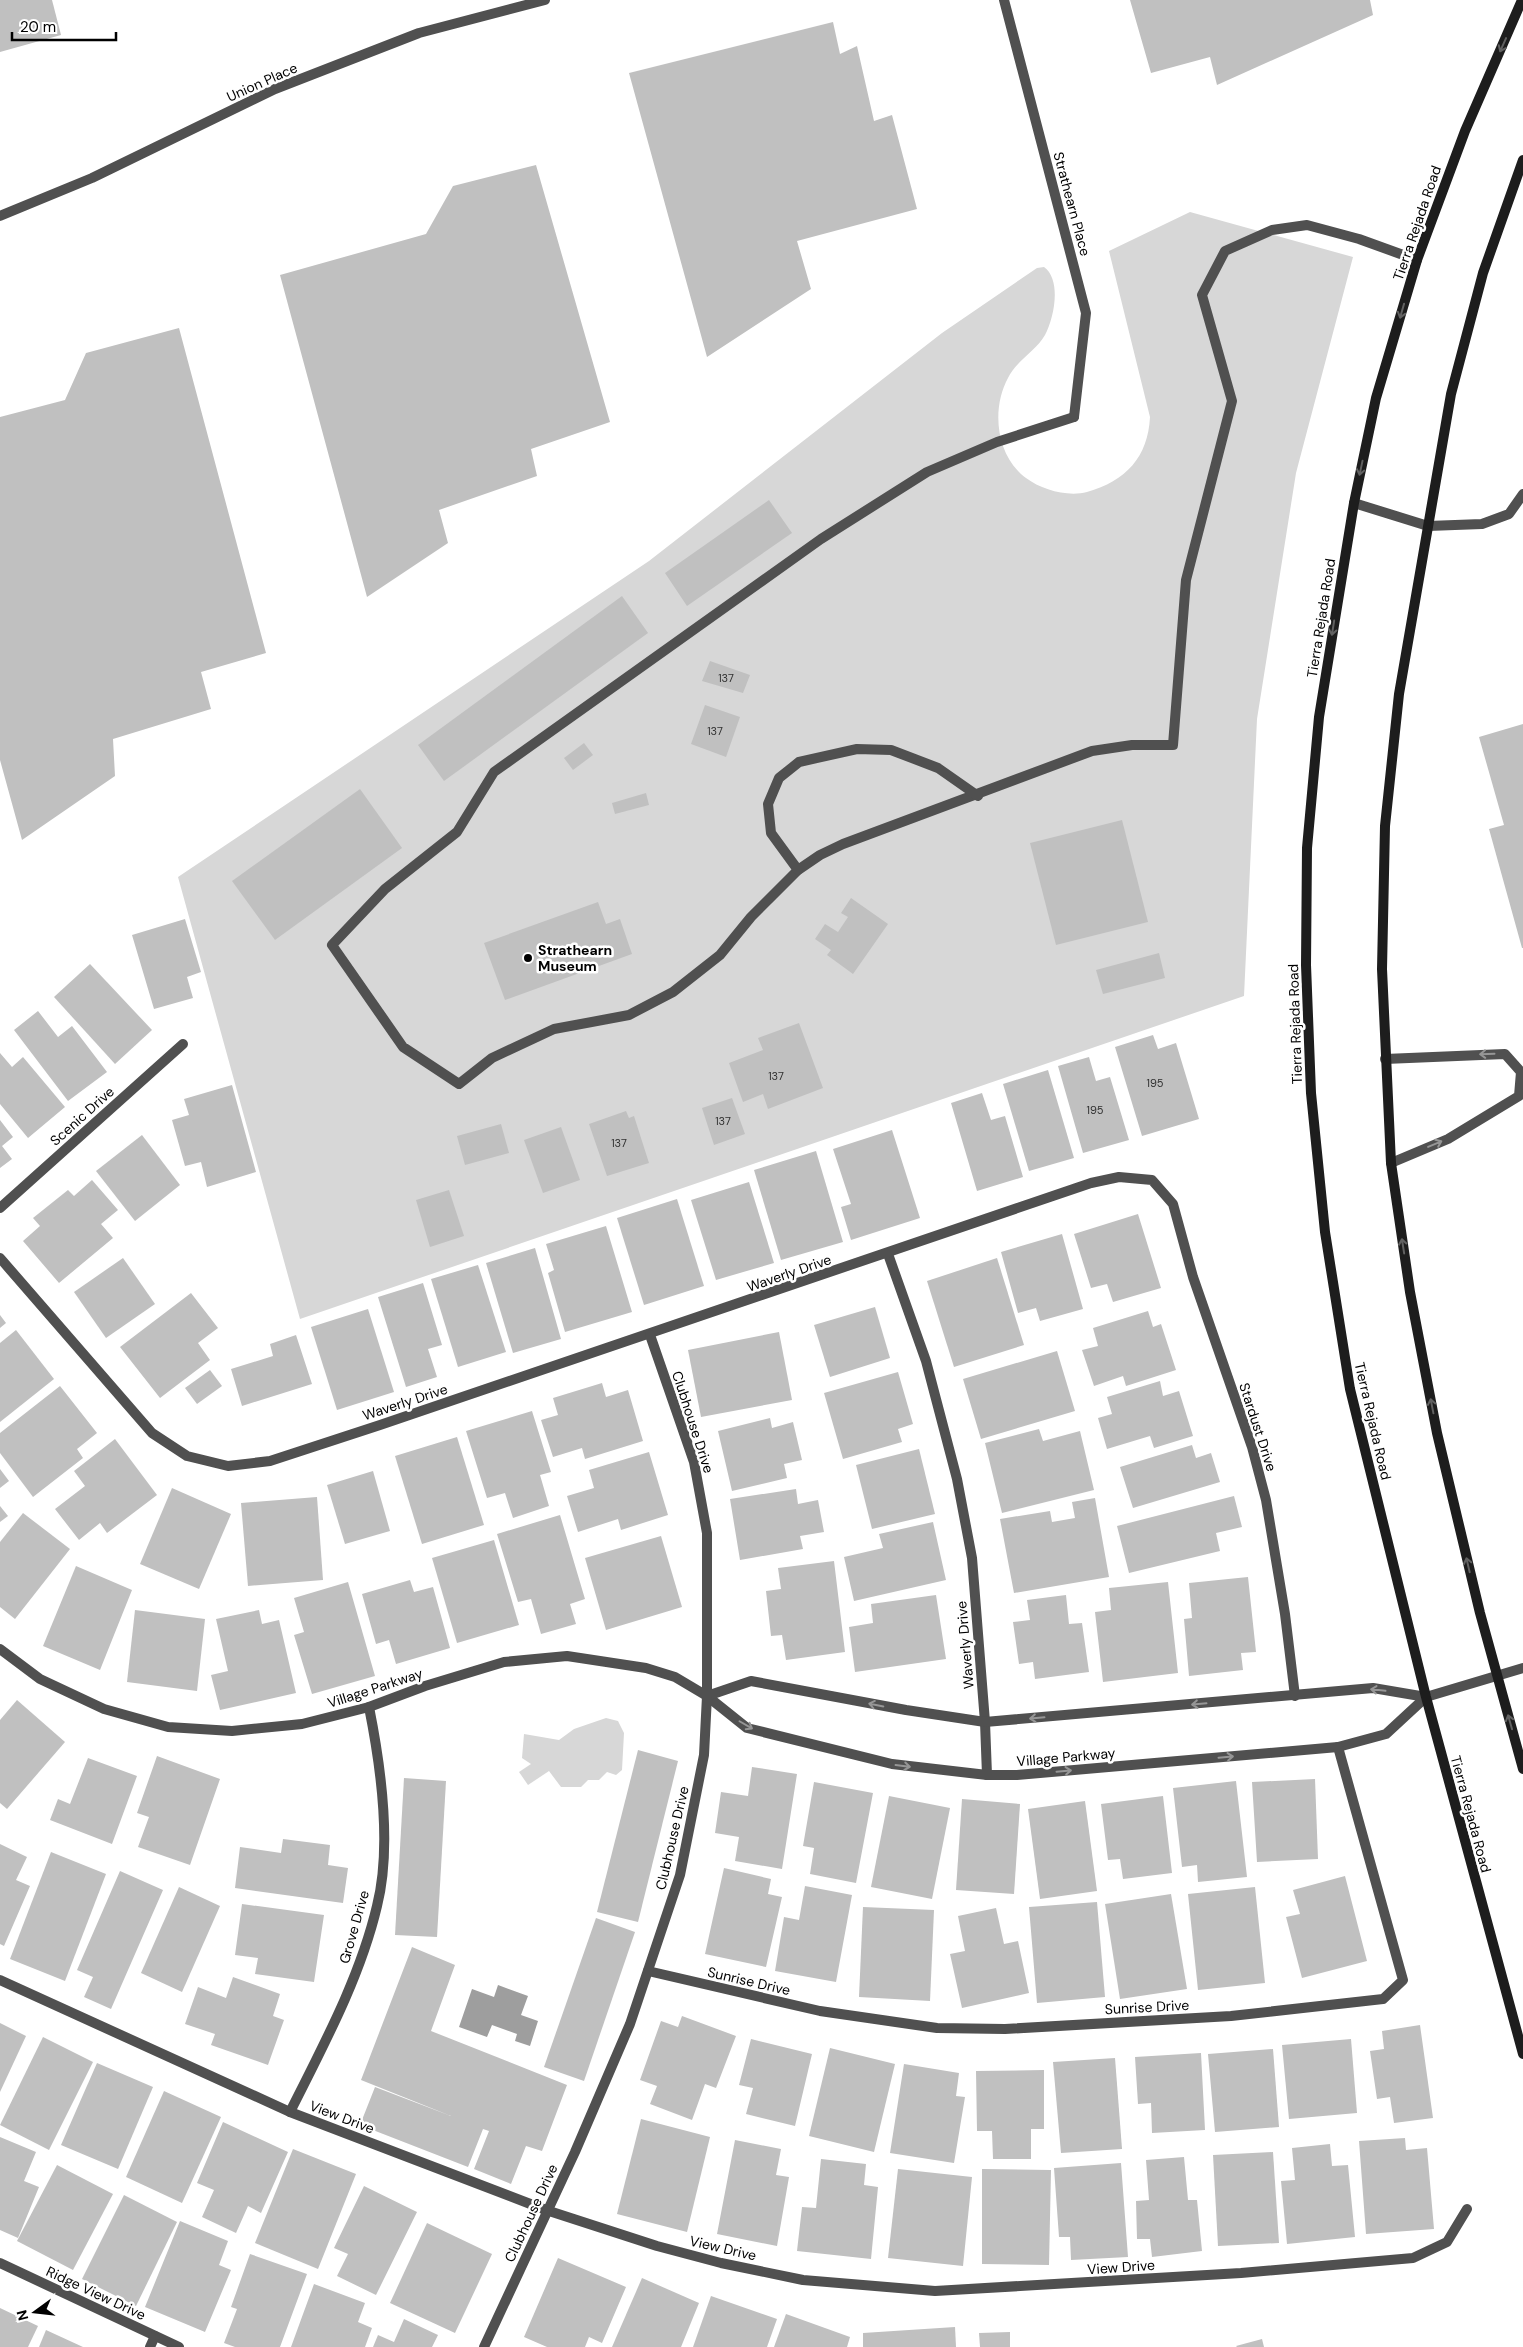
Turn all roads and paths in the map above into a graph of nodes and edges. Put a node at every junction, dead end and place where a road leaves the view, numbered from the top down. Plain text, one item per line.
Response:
1 (545, 0) edge
2 (1004, 0) edge
3 (1522, 0) edge
4 (1523, 160) edge
5 (0, 216) edge
6 (1417, 260) junction
7 (1523, 494) edge
8 (1354, 503) junction
9 (1428, 526) junction
10 (978, 796) junction
11 (798, 870) junction
12 (183, 1044) dead end
13 (1385, 1058) junction
14 (1522, 1074) edge
15 (1390, 1163) junction
16 (1152, 1180) joint
17 (0, 1208) edge
18 (888, 1254) junction
19 (0, 1258) edge
20 (650, 1335) junction
21 (0, 1649) edge
22 (1523, 1668) edge
23 (1497, 1677) junction
24 (707, 1696) junction
25 (1295, 1696) junction
26 (1426, 1697) junction
27 (369, 1707) junction
28 (985, 1722) junction
29 (1338, 1747) junction
30 (1523, 1768) edge
31 (987, 1776) junction
32 (648, 1971) junction
33 (0, 1980) edge
34 (1523, 2054) edge
35 (290, 2112) junction
36 (1467, 2209) dead end
37 (546, 2210) junction
38 (0, 2263) edge
39 (156, 2336) junction
40 (150, 2347) edge
41 (180, 2347) edge
42 (484, 2347) edge

1 - 5 street, Union Place
2 - 11 street, Strathearn Place
3 -> 6 main road, Tierra Rejada Road
4 - 9 main road
6 -> 8 main road, Tierra Rejada Road
6 - 10 street
7 - 9 street
8 - 9 street
8 -> 26 main road, Tierra Rejada Road
9 - 13 main road
10 - 11 street
10 - 11 street
12 - 17 street, Scenic Drive
14 -> 13 street
13 - 15 main road
15 -> 14 street
23 -> 15 main road
16 - 18 street, Waverly Drive
16 - 25 street, Stardust Drive
18 - 20 street, Waverly Drive
18 - 28 street, Waverly Drive
19 - 20 street, Waverly Drive
20 - 24 street, Clubhouse Drive
21 - 27 street, Village Parkway
22 - 23 street, Village Parkway
23 - 26 street, Village Parkway
30 -> 23 main road
24 - 27 street, Village Parkway
28 -> 24 street, Village Parkway
24 -> 31 street, Village Parkway
24 - 32 street, Clubhouse Drive
26 -> 25 street, Village Parkway
25 -> 28 street, Village Parkway
26 - 29 street, Village Parkway
26 - 34 main road, Tierra Rejada Road
27 - 35 street, Grove Drive
28 - 31 street, Waverly Drive
31 -> 29 street, Village Parkway
29 - 32 street, Sunrise Drive
32 - 37 street, Clubhouse Drive
33 - 35 street, View Drive
35 - 37 street, View Drive
36 - 37 street, View Drive
37 - 42 street, Clubhouse Drive
38 - 39 street, Ridge View Drive
39 - 40 street
39 - 41 street, Ridge View Drive

